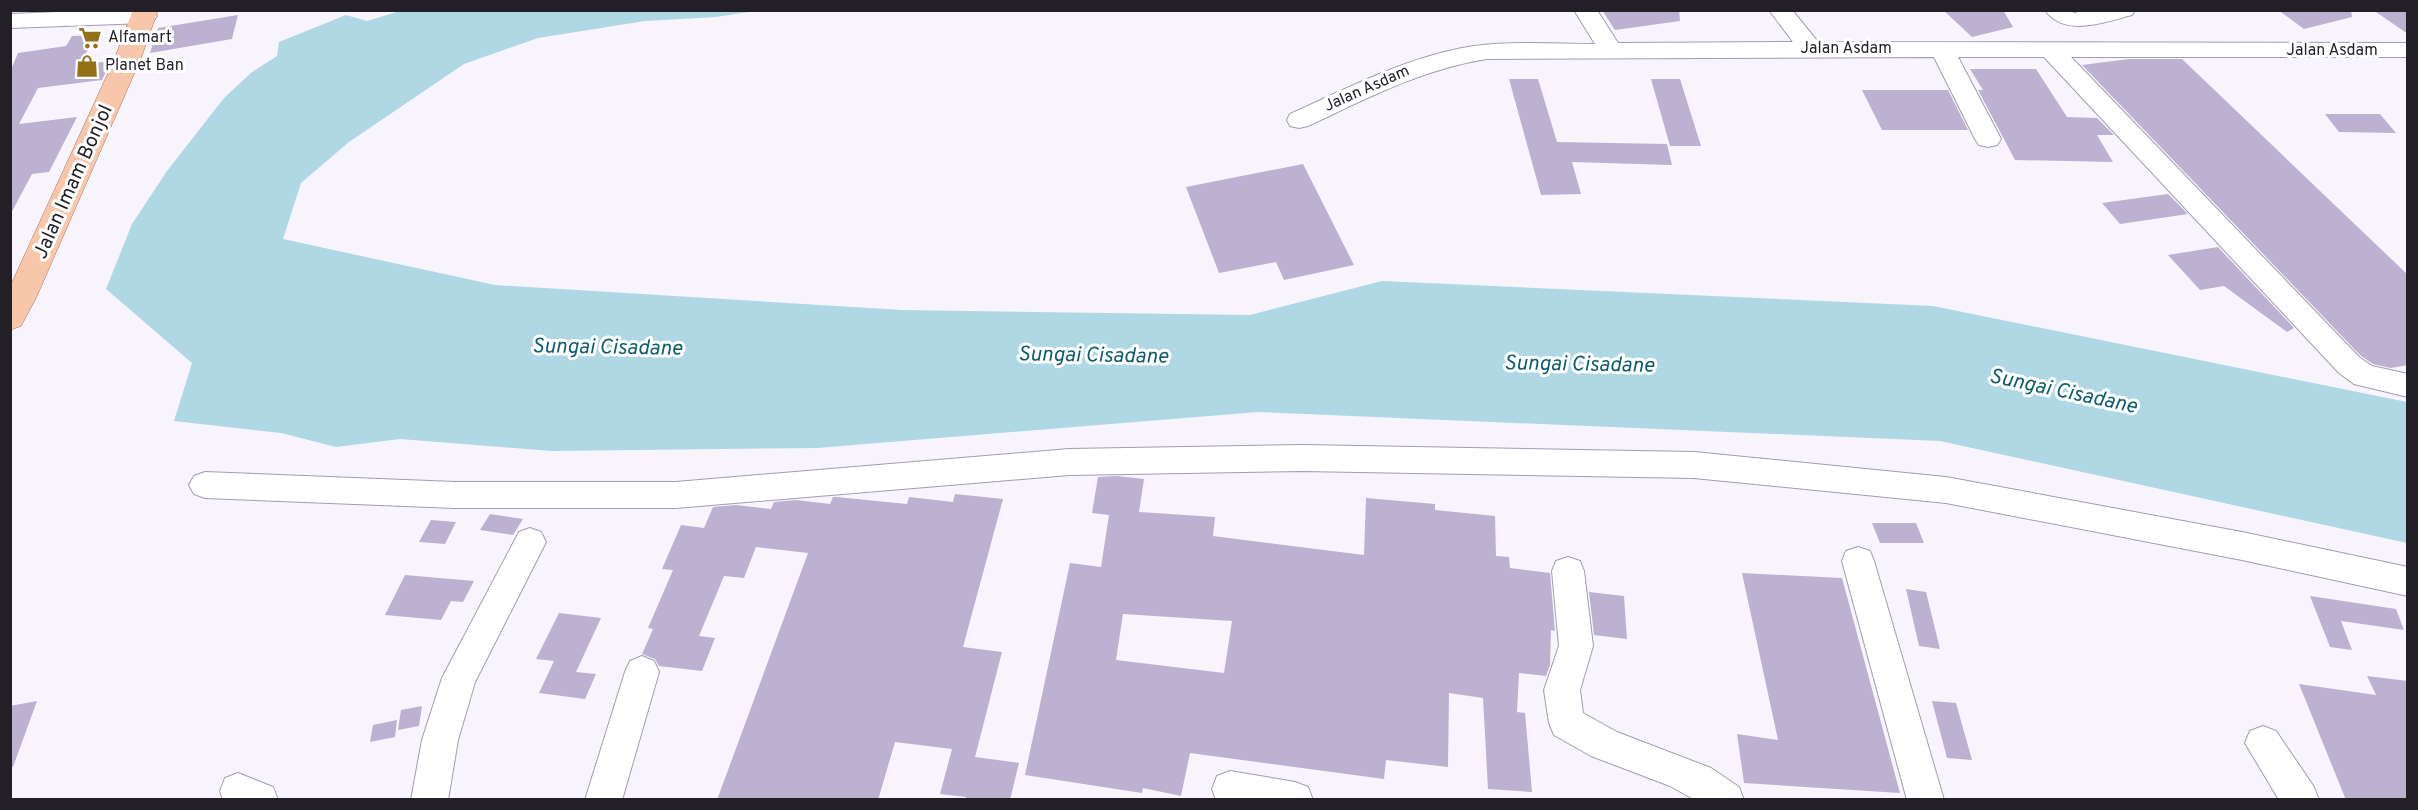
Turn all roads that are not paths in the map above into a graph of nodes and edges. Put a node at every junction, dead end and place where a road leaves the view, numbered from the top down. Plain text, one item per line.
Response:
1 (1585, 10) edge
2 (1780, 10) edge
3 (2056, 10) edge
4 (2124, 10) edge
5 (148, 12) edge
6 (18, 27) edge
7 (1811, 49) junction
8 (1611, 50) junction
9 (1943, 50) junction
10 (2408, 50) edge
11 (2052, 51) junction
12 (1299, 120) dead end
13 (1988, 138) dead end
14 (14, 305) edge
15 (2408, 386) edge
16 (205, 485) dead end
17 (530, 542) dead end
18 (1858, 561) dead end
19 (1568, 571) dead end
20 (2408, 582) edge
21 (642, 672) dead end
22 (2263, 743) dead end
23 (1230, 789) dead end
24 (429, 800) edge
25 (603, 800) edge
26 (1295, 800) edge
27 (1726, 800) edge
28 (1926, 800) edge
29 (2301, 800) edge

1 - 8 street
2 - 7 street
3 - 4 street
5 - 6 street
5 - 14 main road, Jalan Imam Bonjol
7 - 8 street, Jalan Asdam
7 - 9 street, Jalan Asdam
8 - 12 street, Jalan Asdam
9 - 11 street, Jalan Asdam
9 - 13 street
10 - 11 street, Jalan Asdam
11 - 15 street
16 - 20 street
17 - 24 street
18 - 28 street
19 - 27 street
21 - 25 street
22 - 29 street
23 - 26 street

